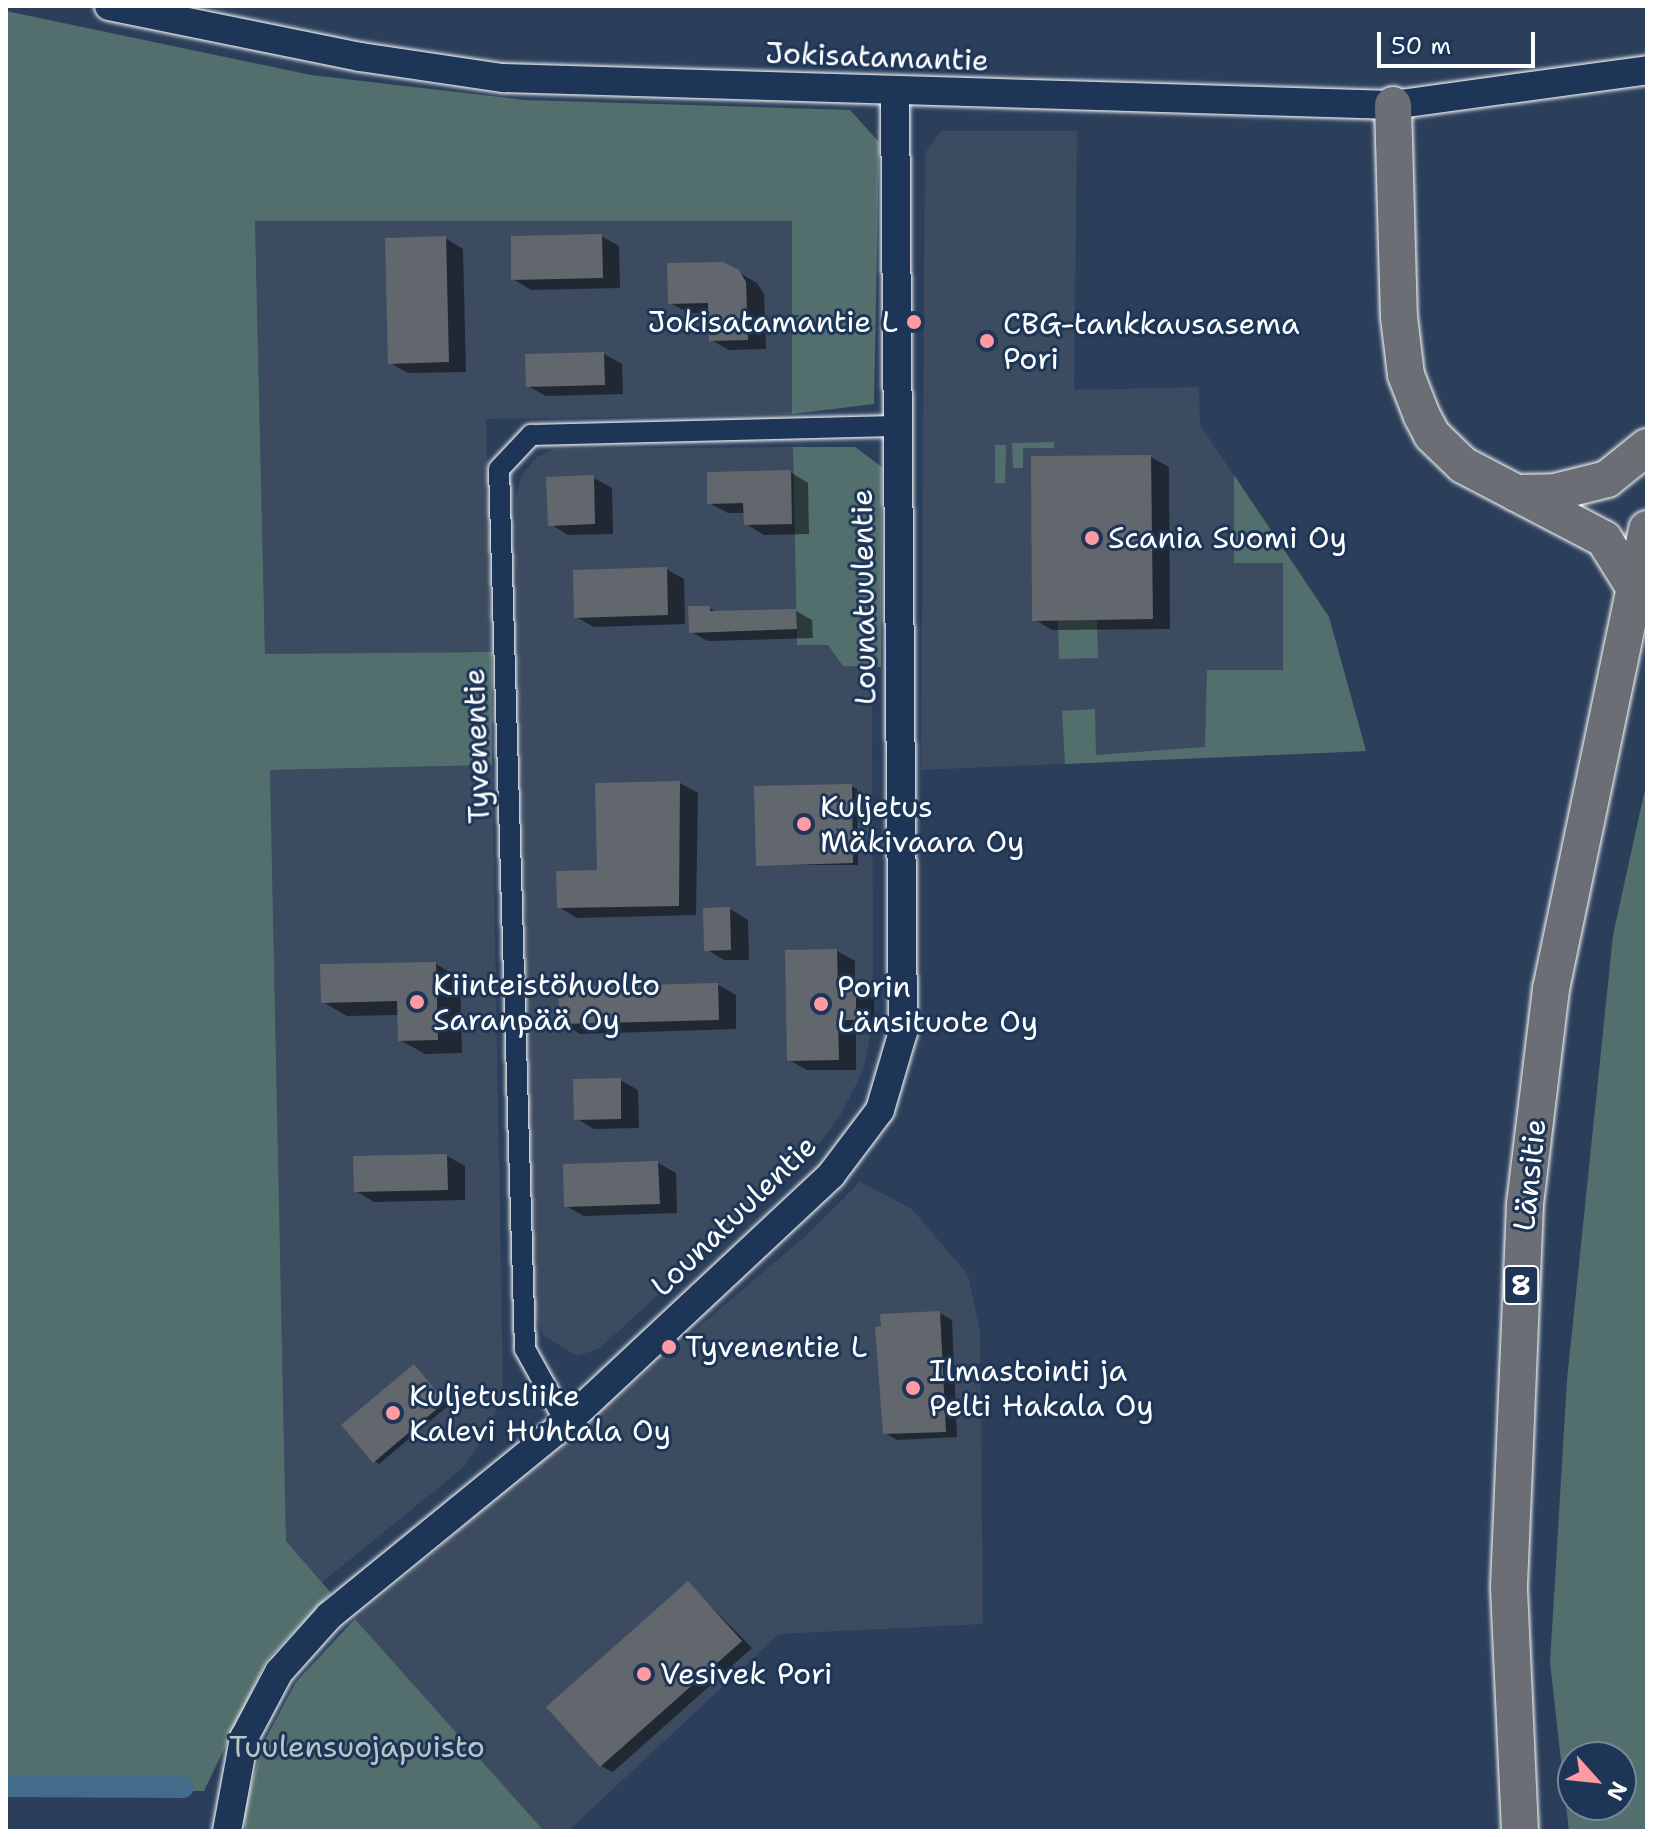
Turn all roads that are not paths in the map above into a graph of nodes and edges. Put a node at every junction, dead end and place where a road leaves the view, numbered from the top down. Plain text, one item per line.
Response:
1 (109, 6) edge
2 (1647, 70) edge
3 (895, 93) junction
4 (1393, 105) junction
5 (895, 426) junction
6 (1647, 447) edge
7 (1516, 493) junction
8 (1647, 529) edge
9 (1641, 582) edge
10 (566, 1423) junction
11 (227, 1831) edge
12 (1520, 1831) edge

1 - 3 street, Jokisatamantie
2 - 4 street, Jokisatamantie
3 - 4 street, Jokisatamantie
3 - 5 street, Lounatuulentie
4 - 7 highway
5 - 10 street, Lounatuulentie
5 - 10 street, Tyvenentie
6 - 7 highway
7 - 9 highway
8 - 9 highway, Länsitie / 8
9 - 12 highway, Länsitie / 8
10 - 11 street, Lounatuulentie

